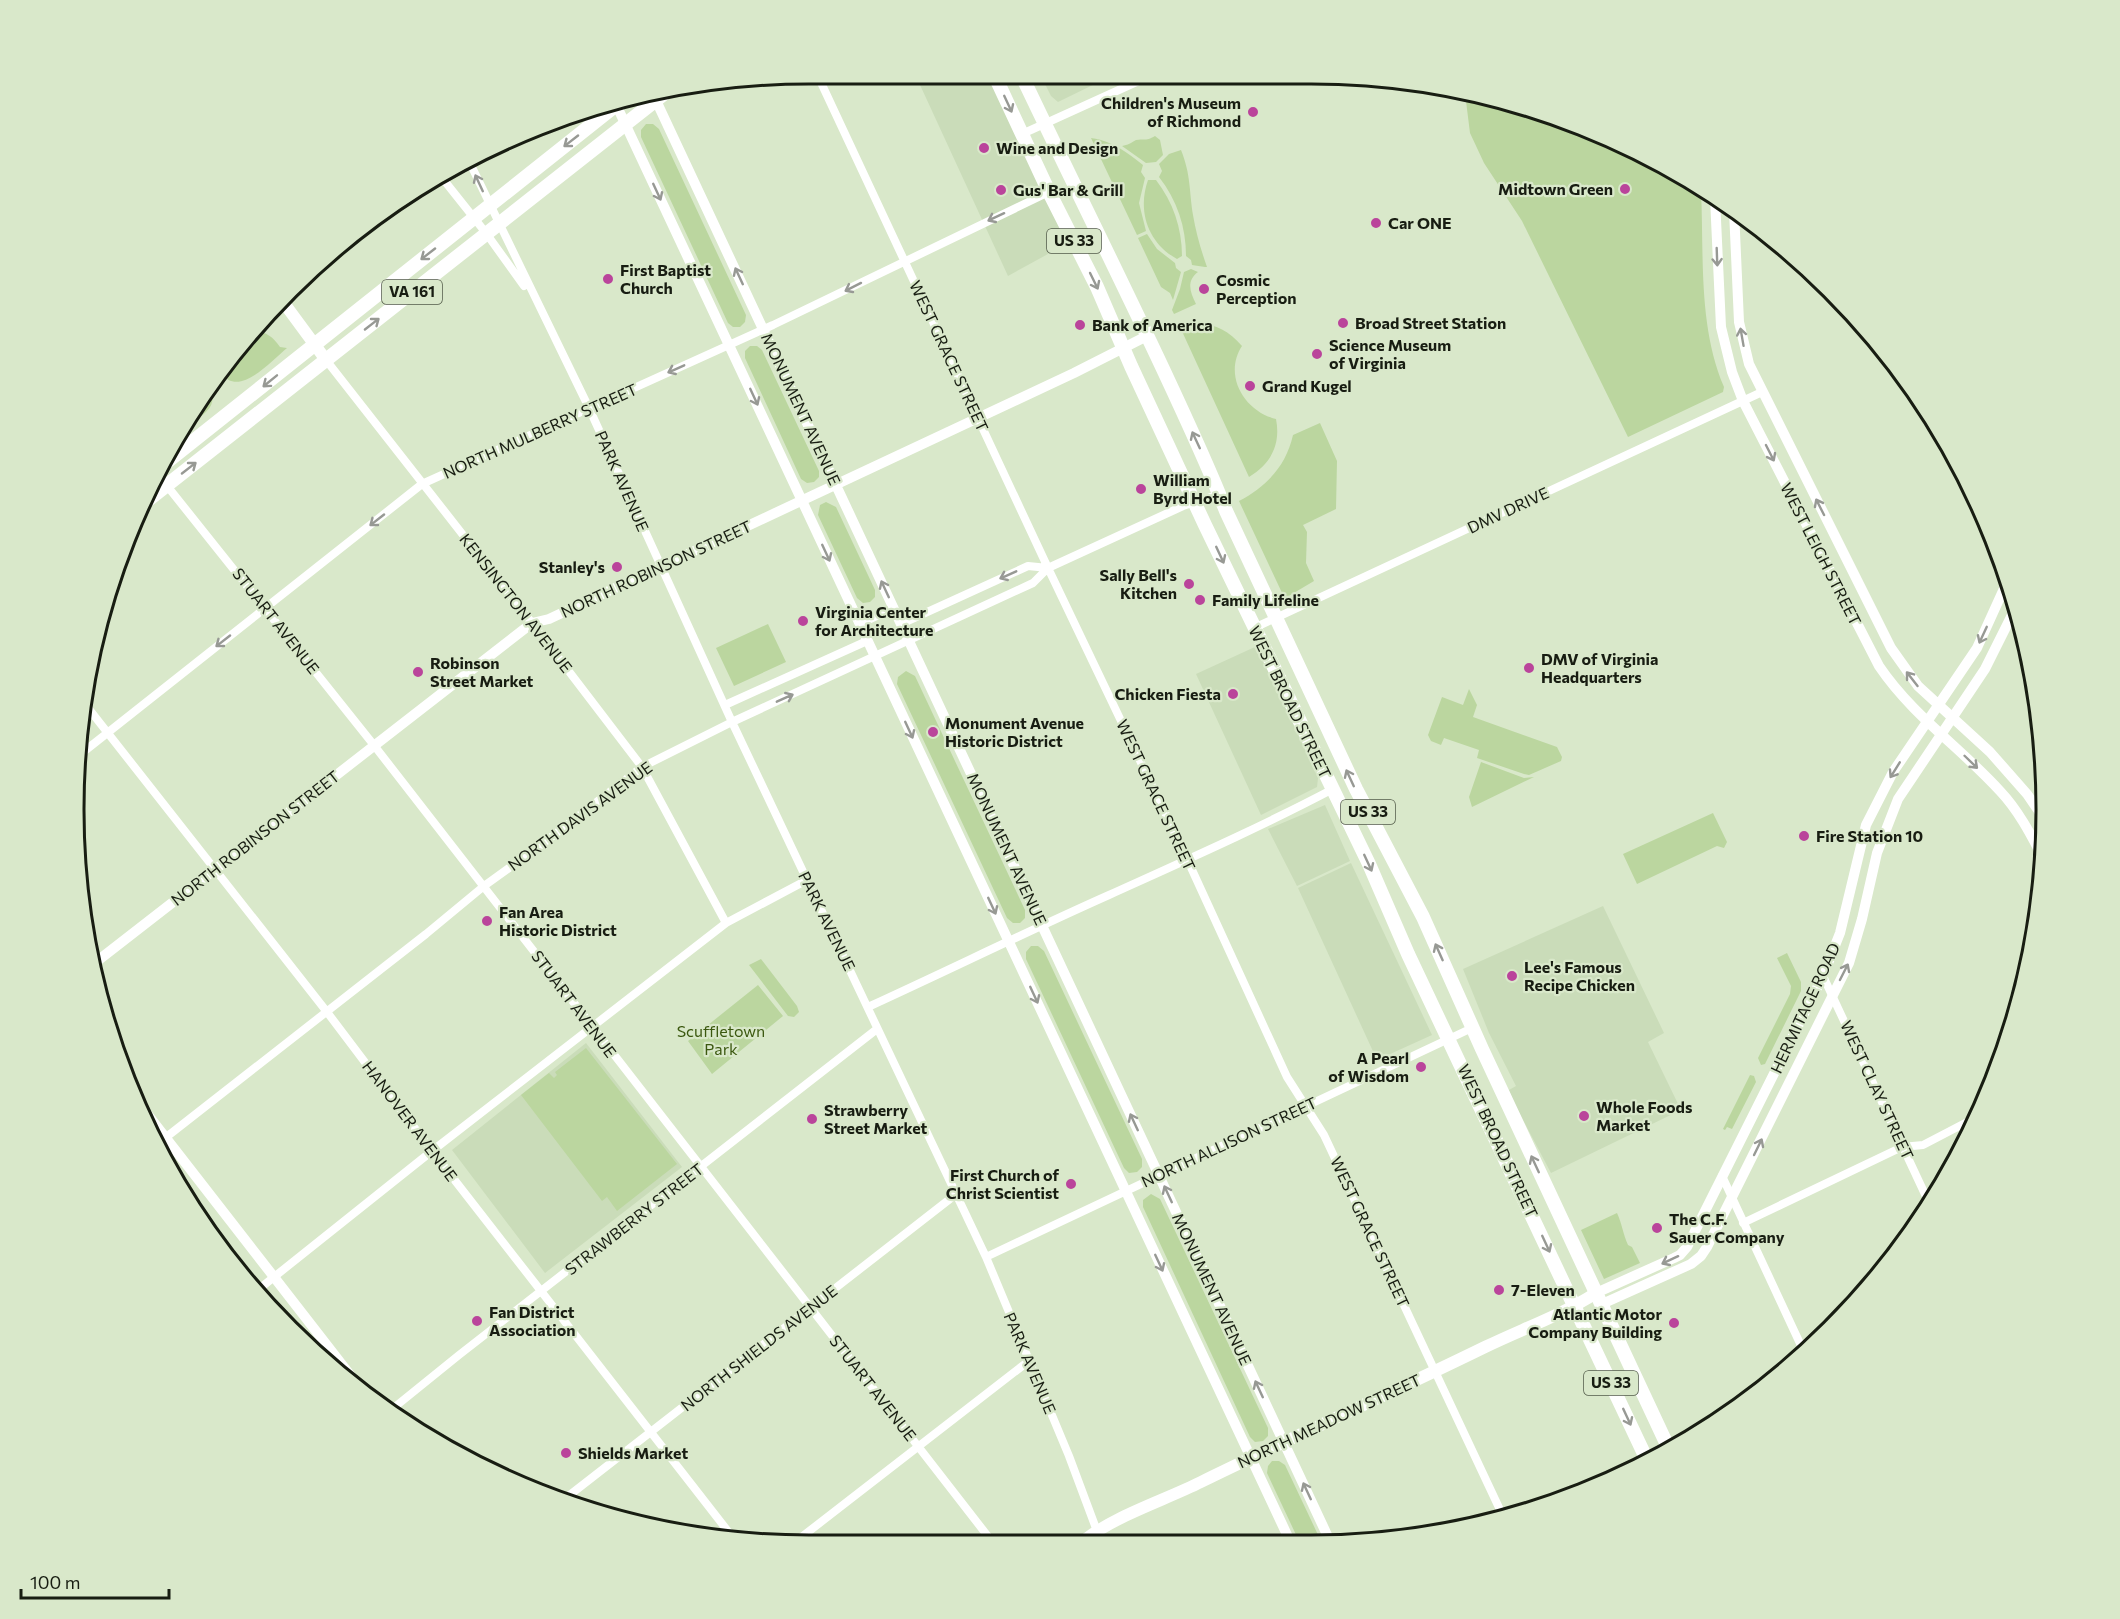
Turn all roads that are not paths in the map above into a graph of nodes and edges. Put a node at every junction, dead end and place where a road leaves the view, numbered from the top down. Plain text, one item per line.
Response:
1 (822, 84) edge
2 (999, 84) edge
3 (1026, 84) edge
4 (1134, 84) edge
5 (660, 100) edge
6 (651, 102) edge
7 (621, 109) edge
8 (602, 115) edge
9 (625, 124) junction
10 (1044, 124) junction
11 (1022, 134) junction
12 (472, 168) edge
13 (446, 182) edge
14 (1049, 192) junction
15 (490, 206) junction
16 (1715, 207) edge
17 (474, 218) junction
18 (1734, 221) edge
19 (499, 224) junction
20 (486, 233) junction
21 (905, 261) junction
22 (287, 306) edge
23 (540, 310) junction
24 (763, 329) junction
25 (1147, 336) junction
26 (315, 344) junction
27 (729, 344) junction
28 (1124, 348) junction
29 (326, 360) junction
30 (1762, 392) junction
31 (1743, 401) junction
32 (589, 408) junction
33 (978, 418) junction
34 (177, 455) edge
35 (164, 480) edge
36 (423, 484) junction
37 (836, 484) junction
38 (167, 485) junction
39 (158, 492) edge
40 (1220, 494) junction
41 (802, 500) junction
42 (1195, 502) junction
43 (660, 567) junction
44 (1048, 568) junction
45 (2002, 593) edge
46 (265, 608) junction
47 (894, 608) junction
48 (1276, 618) junction
49 (2010, 619) edge
50 (532, 623) junction
51 (860, 624) junction
52 (901, 624) junction
53 (1254, 628) junction
54 (867, 640) junction
55 (910, 642) junction
56 (875, 657) junction
57 (725, 705) junction
58 (1938, 707) junction
59 (91, 711) edge
60 (1953, 720) junction
61 (732, 722) junction
62 (1928, 722) junction
63 (108, 733) junction
64 (1942, 735) junction
65 (374, 744) junction
66 (87, 749) edge
67 (642, 767) junction
68 (1332, 789) junction
69 (2036, 807) edge
70 (2035, 841) edge
71 (1188, 861) junction
72 (214, 869) junction
73 (807, 880) junction
74 (484, 886) junction
75 (726, 923) junction
76 (1043, 926) junction
77 (1009, 942) junction
78 (100, 959) edge
79 (1823, 976) junction
80 (1833, 995) junction
81 (868, 1007) junction
82 (327, 1012) junction
83 (592, 1027) junction
84 (1472, 1028) junction
85 (877, 1029) junction
86 (1449, 1039) junction
87 (1305, 1106) junction
88 (1964, 1124) edge
89 (164, 1139) edge
90 (1902, 1147) junction
91 (168, 1148) edge
92 (432, 1151) junction
93 (700, 1167) junction
94 (1159, 1175) junction
95 (1722, 1176) junction
96 (1126, 1191) junction
97 (955, 1195) junction
98 (1925, 1196) edge
99 (1732, 1200) junction
100 (1743, 1223) junction
101 (986, 1257) junction
102 (274, 1277) junction
103 (263, 1286) edge
104 (542, 1292) junction
105 (1599, 1299) junction
106 (1575, 1307) junction
107 (810, 1308) junction
108 (1800, 1345) edge
109 (1030, 1360) junction
110 (341, 1363) edge
111 (1436, 1371) junction
112 (396, 1406) edge
113 (651, 1432) junction
114 (1284, 1442) junction
115 (1666, 1442) edge
116 (918, 1446) junction
117 (1644, 1453) edge
118 (1251, 1458) junction
119 (572, 1494) edge
120 (1500, 1509) edge
121 (727, 1530) edge
122 (1327, 1534) edge
123 (804, 1535) edge
124 (987, 1535) edge
125 (1098, 1535) edge
126 (1287, 1535) edge

1 - 21 street, WEST GRACE STREET
2 -> 11 main road, WEST BROAD STREET / US 33
3 - 10 main road, WEST BROAD STREET / US 33
4 - 10 street
24 -> 5 street, MONUMENT AVENUE
6 - 9 main road, VA 161
7 - 9 street
8 -> 15 main road, VA 161
9 - 19 main road, VA 161
9 -> 27 street
10 - 11 street
10 - 25 main road, WEST BROAD STREET / US 33
11 - 14 main road, WEST BROAD STREET / US 33
15 -> 12 street, PARK AVENUE
13 - 17 street, PARK AVENUE
14 -> 21 street, NORTH MULBERRY STREET
14 -> 28 main road, WEST BROAD STREET / US 33
15 - 17 main road, VA 161
15 - 19 street, PARK AVENUE
16 -> 31 street, WEST LEIGH STREET
17 - 20 street, PARK AVENUE
17 -> 26 main road, VA 161
30 -> 18 street, WEST LEIGH STREET
19 - 20 main road, VA 161
19 - 23 street, PARK AVENUE
20 - 23 street, PARK AVENUE
29 -> 20 main road, VA 161
21 -> 24 street, NORTH MULBERRY STREET
21 - 33 street, WEST GRACE STREET
22 - 26 main road, KENSINGTON AVENUE
23 - 32 street, PARK AVENUE
24 - 27 street, NORTH MULBERRY STREET
24 - 37 street, MONUMENT AVENUE
25 - 28 street, NORTH ROBINSON STREET
40 -> 25 main road, WEST BROAD STREET / US 33
26 - 29 main road, KENSINGTON AVENUE
26 -> 34 main road, VA 161
27 -> 32 street, NORTH MULBERRY STREET
27 -> 41 street
28 - 33 street, NORTH ROBINSON STREET
28 - 42 main road, WEST BROAD STREET / US 33
29 - 36 street, KENSINGTON AVENUE
38 -> 29 main road, VA 161
30 - 31 street, DMV DRIVE
58 -> 30 street, WEST LEIGH STREET
31 - 48 street, DMV DRIVE
31 -> 62 street, WEST LEIGH STREET
32 - 36 street, NORTH MULBERRY STREET
32 - 43 street, PARK AVENUE
33 - 37 street, NORTH ROBINSON STREET
33 - 44 street, WEST GRACE STREET
35 - 38 street, STUART AVENUE
36 -> 46 street, NORTH MULBERRY STREET
36 - 50 street, KENSINGTON AVENUE
37 - 41 street, NORTH ROBINSON STREET
47 -> 37 street, MONUMENT AVENUE
38 - 39 main road, VA 161
38 - 46 street, STUART AVENUE
40 - 42 street, NORTH DAVIS AVENUE
40 - 48 main road, WEST BROAD STREET / US 33
41 - 43 street, NORTH ROBINSON STREET
41 -> 51 street
42 - 44 street, NORTH DAVIS AVENUE
42 -> 53 main road, WEST BROAD STREET / US 33
43 - 50 street, NORTH ROBINSON STREET
43 - 57 street, PARK AVENUE
44 -> 52 street, NORTH DAVIS AVENUE
44 - 55 street, NORTH DAVIS AVENUE
44 - 71 street, WEST GRACE STREET
45 -> 58 street, HERMITAGE ROAD
46 -> 63 street, NORTH MULBERRY STREET
46 - 65 street, STUART AVENUE
47 - 51 street
47 - 52 street, MONUMENT AVENUE
48 - 53 street, DMV DRIVE
84 -> 48 main road, WEST BROAD STREET / US 33
49 - 60 street, HERMITAGE ROAD
50 - 65 street, NORTH ROBINSON STREET
50 - 67 street, KENSINGTON AVENUE
51 - 54 street
52 - 55 street, MONUMENT AVENUE
53 - 68 main road, WEST BROAD STREET / US 33
54 - 56 street
54 - 57 street
55 - 56 street, NORTH DAVIS AVENUE
55 - 76 street, MONUMENT AVENUE
61 -> 56 street, NORTH DAVIS AVENUE
56 -> 77 street
57 - 61 street, PARK AVENUE
58 - 60 street, WEST LEIGH STREET
58 - 62 street, HERMITAGE ROAD
59 - 63 street, HANOVER AVENUE
60 - 64 street, HERMITAGE ROAD
60 - 69 street, WEST LEIGH STREET
61 - 67 street, NORTH DAVIS AVENUE
61 - 73 street, PARK AVENUE
62 - 64 street, WEST LEIGH STREET
62 -> 79 street, HERMITAGE ROAD
63 - 66 street, NORTH MULBERRY STREET
63 - 72 street, HANOVER AVENUE
64 -> 70 street, WEST LEIGH STREET
80 -> 64 street, HERMITAGE ROAD
65 - 72 street, NORTH ROBINSON STREET
65 - 74 street, STUART AVENUE
67 - 74 street, NORTH DAVIS AVENUE
67 - 75 street, KENSINGTON AVENUE
68 - 71 street
68 -> 86 main road, WEST BROAD STREET / US 33
71 - 76 street
71 - 87 street, WEST GRACE STREET
72 - 78 street, NORTH ROBINSON STREET
72 - 82 street, HANOVER AVENUE
73 - 75 street
73 - 81 street, PARK AVENUE
74 - 82 street, NORTH DAVIS AVENUE
74 - 83 street, STUART AVENUE
75 - 83 street
76 - 77 street
94 -> 76 street, MONUMENT AVENUE
77 - 81 street
77 -> 96 street
79 - 80 street, WEST CLAY STREET
79 - 95 street, HERMITAGE ROAD
80 - 90 street, WEST CLAY STREET
99 -> 80 street, HERMITAGE ROAD
81 - 85 street, PARK AVENUE
82 - 89 street, NORTH DAVIS AVENUE
82 - 92 street, HANOVER AVENUE
83 - 92 street
83 - 93 street, STUART AVENUE
84 - 86 street, NORTH ALLISON STREET
105 -> 84 main road, WEST BROAD STREET / US 33
85 - 93 street, STRAWBERRY STREET
85 - 97 street, PARK AVENUE
86 - 87 street, NORTH ALLISON STREET
86 -> 106 main road, WEST BROAD STREET / US 33
87 - 94 street, NORTH ALLISON STREET
87 - 111 street, WEST GRACE STREET
88 - 90 street
90 - 98 street, WEST CLAY STREET
90 - 100 street
91 - 102 street
92 - 102 street
92 - 104 street, HANOVER AVENUE
93 - 104 street, STRAWBERRY STREET
93 - 107 street, STUART AVENUE
94 - 96 street, NORTH ALLISON STREET
114 -> 94 street, MONUMENT AVENUE
95 - 99 street
95 -> 105 street, NORTH MEADOW STREET
96 - 101 street, NORTH ALLISON STREET
96 -> 118 street
97 - 101 street, PARK AVENUE
97 - 107 street, NORTH SHIELDS AVENUE
99 - 100 street
99 - 105 street, NORTH MEADOW STREET
100 - 108 street
101 - 109 street, PARK AVENUE
102 - 103 street
102 - 110 street
104 - 112 street, STRAWBERRY STREET
104 - 113 street, HANOVER AVENUE
105 - 106 main road, NORTH MEADOW STREET
105 - 115 main road, WEST BROAD STREET / US 33
106 - 111 main road, NORTH MEADOW STREET
106 -> 117 main road, WEST BROAD STREET / US 33
107 - 113 street, NORTH SHIELDS AVENUE
107 - 116 street, STUART AVENUE
109 - 116 street
109 - 125 street, PARK AVENUE
111 - 114 main road, NORTH MEADOW STREET
111 - 120 street, WEST GRACE STREET
113 - 119 street, NORTH SHIELDS AVENUE
113 - 121 street, HANOVER AVENUE
114 - 118 main road, NORTH MEADOW STREET
122 -> 114 street, MONUMENT AVENUE
116 - 123 street
116 - 124 street, STUART AVENUE
118 - 125 main road, NORTH MEADOW STREET
118 - 126 street

